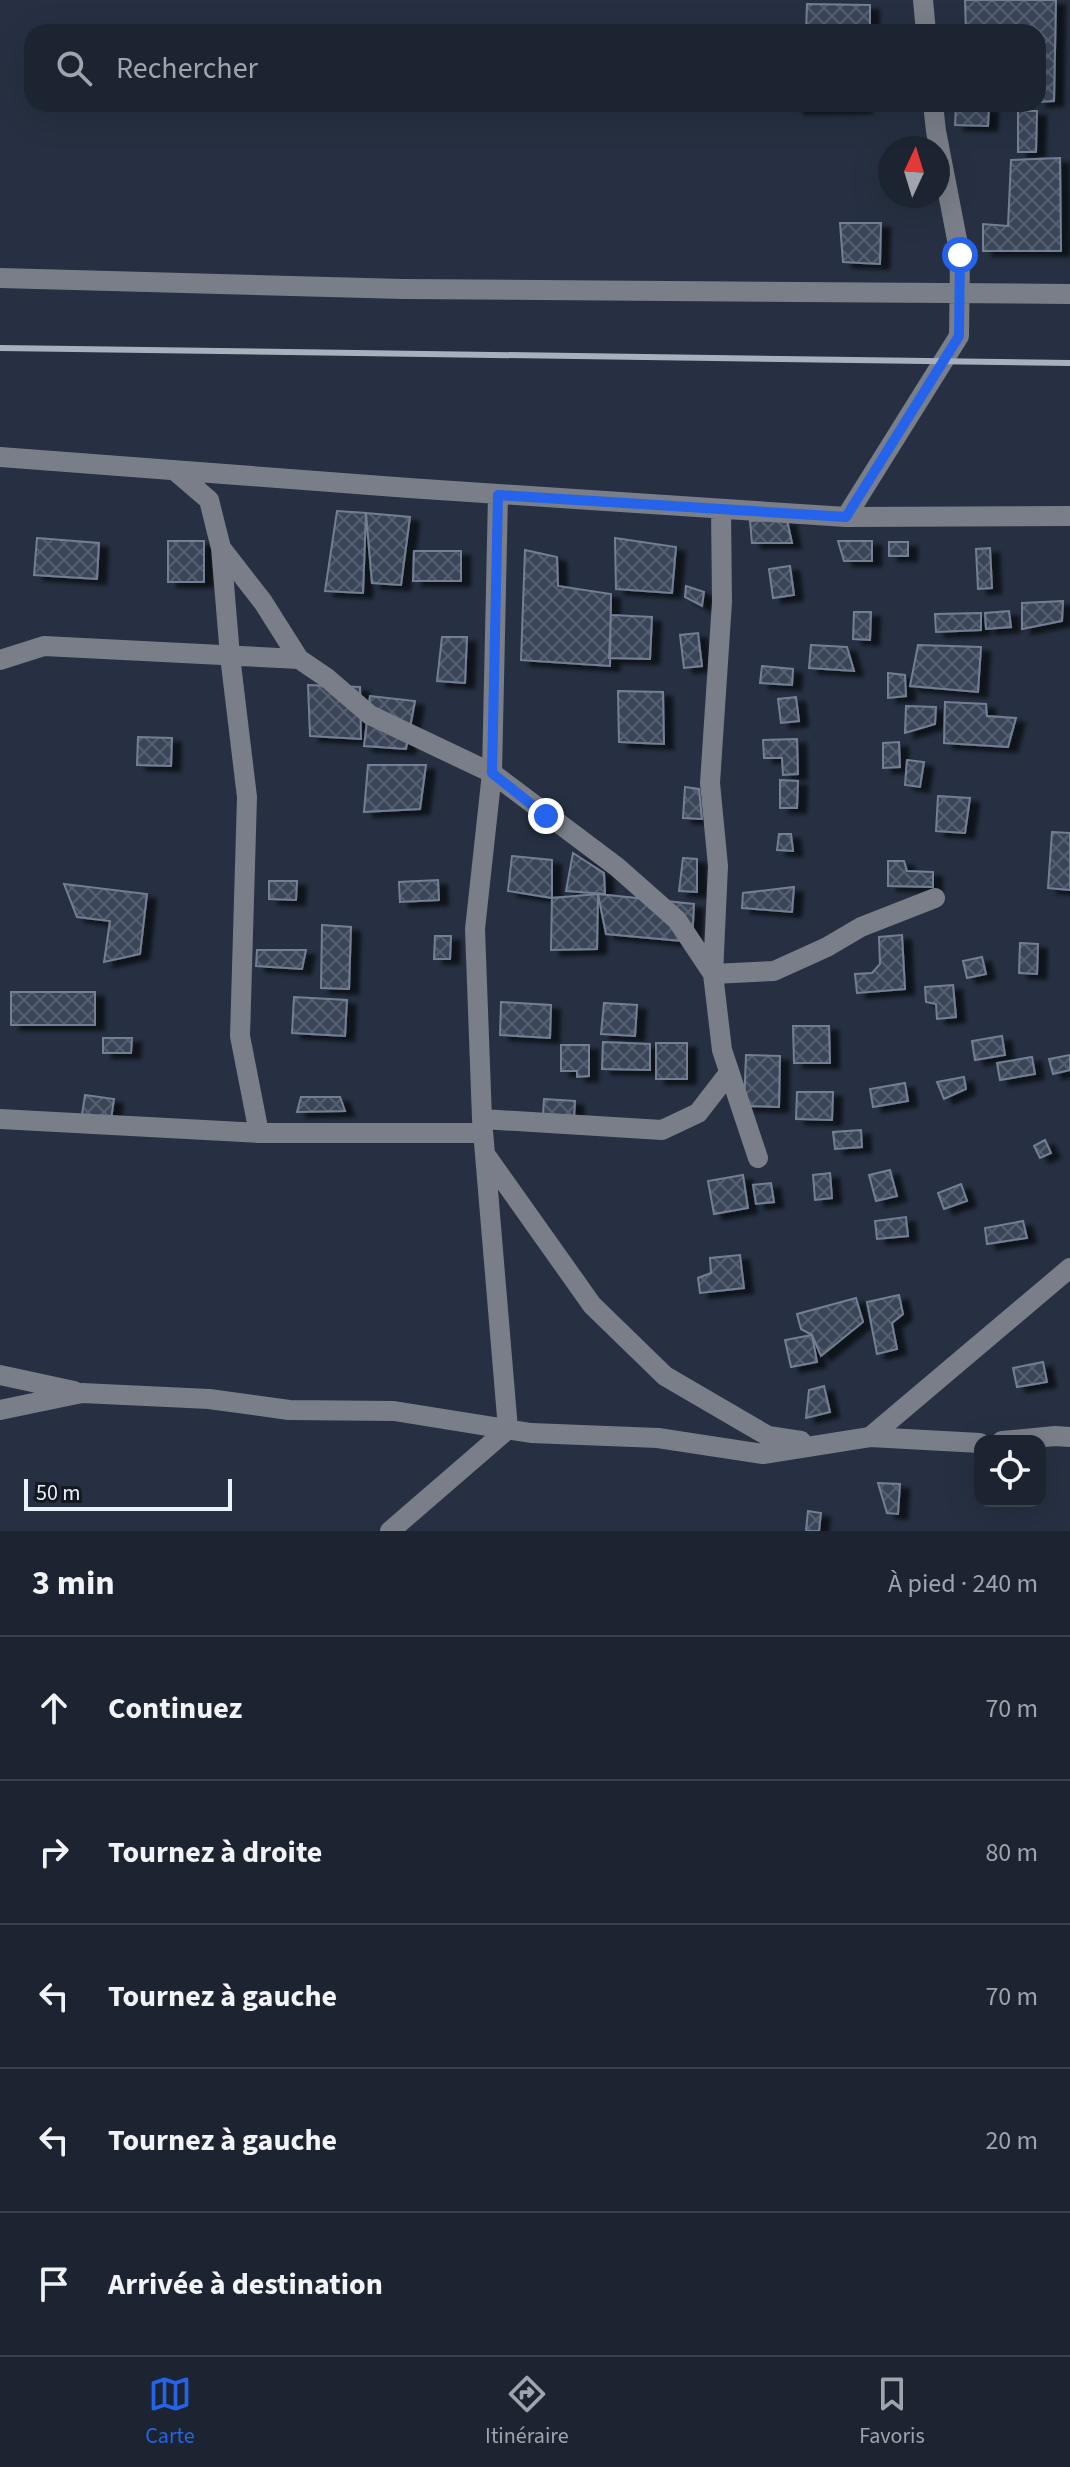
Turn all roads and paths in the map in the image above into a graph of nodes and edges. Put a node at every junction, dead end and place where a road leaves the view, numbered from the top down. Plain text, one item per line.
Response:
1 (923, 0) edge
2 (925, 24) edge
3 (934, 112) edge
4 (0, 278) edge
5 (960, 293) junction
6 (1070, 294) edge
7 (0, 457) edge
8 (174, 470) junction
9 (498, 495) junction
10 (721, 509) junction
11 (1070, 516) edge
12 (846, 517) junction
13 (221, 548) junction
14 (230, 656) junction
15 (299, 659) junction
16 (0, 660) edge
17 (492, 773) junction
18 (935, 898) dead end
19 (713, 974) junction
20 (729, 1073) junction
21 (0, 1119) edge
22 (483, 1126) junction
23 (259, 1133) junction
24 (485, 1154) junction
25 (758, 1158) dead end
26 (1070, 1268) edge
27 (0, 1375) edge
28 (82, 1393) junction
29 (0, 1410) edge
30 (508, 1429) junction
31 (870, 1437) junction
32 (1046, 1437) edge
33 (1070, 1437) edge
34 (974, 1443) edge
35 (825, 1444) junction
36 (390, 1531) edge

1 - 2 street
3 - 5 street
4 - 5 street
5 - 6 street
5 - 12 street
7 - 8 street
8 - 9 street
8 - 13 street
9 - 10 street
9 - 17 street
10 - 12 street
10 - 19 street
11 - 12 street
13 - 14 street
13 - 15 street
14 - 15 street
14 - 16 street
14 - 23 street
15 - 17 street
17 - 19 street
17 - 22 street
18 - 19 street
19 - 20 street
20 - 22 street
20 - 25 street
21 - 23 street
22 - 23 street
22 - 24 street
24 - 30 street
24 - 35 street
26 - 31 street
27 - 28 street
28 - 29 street
28 - 30 street
30 - 35 street
30 - 36 street
31 - 34 street
31 - 35 street
32 - 33 street

